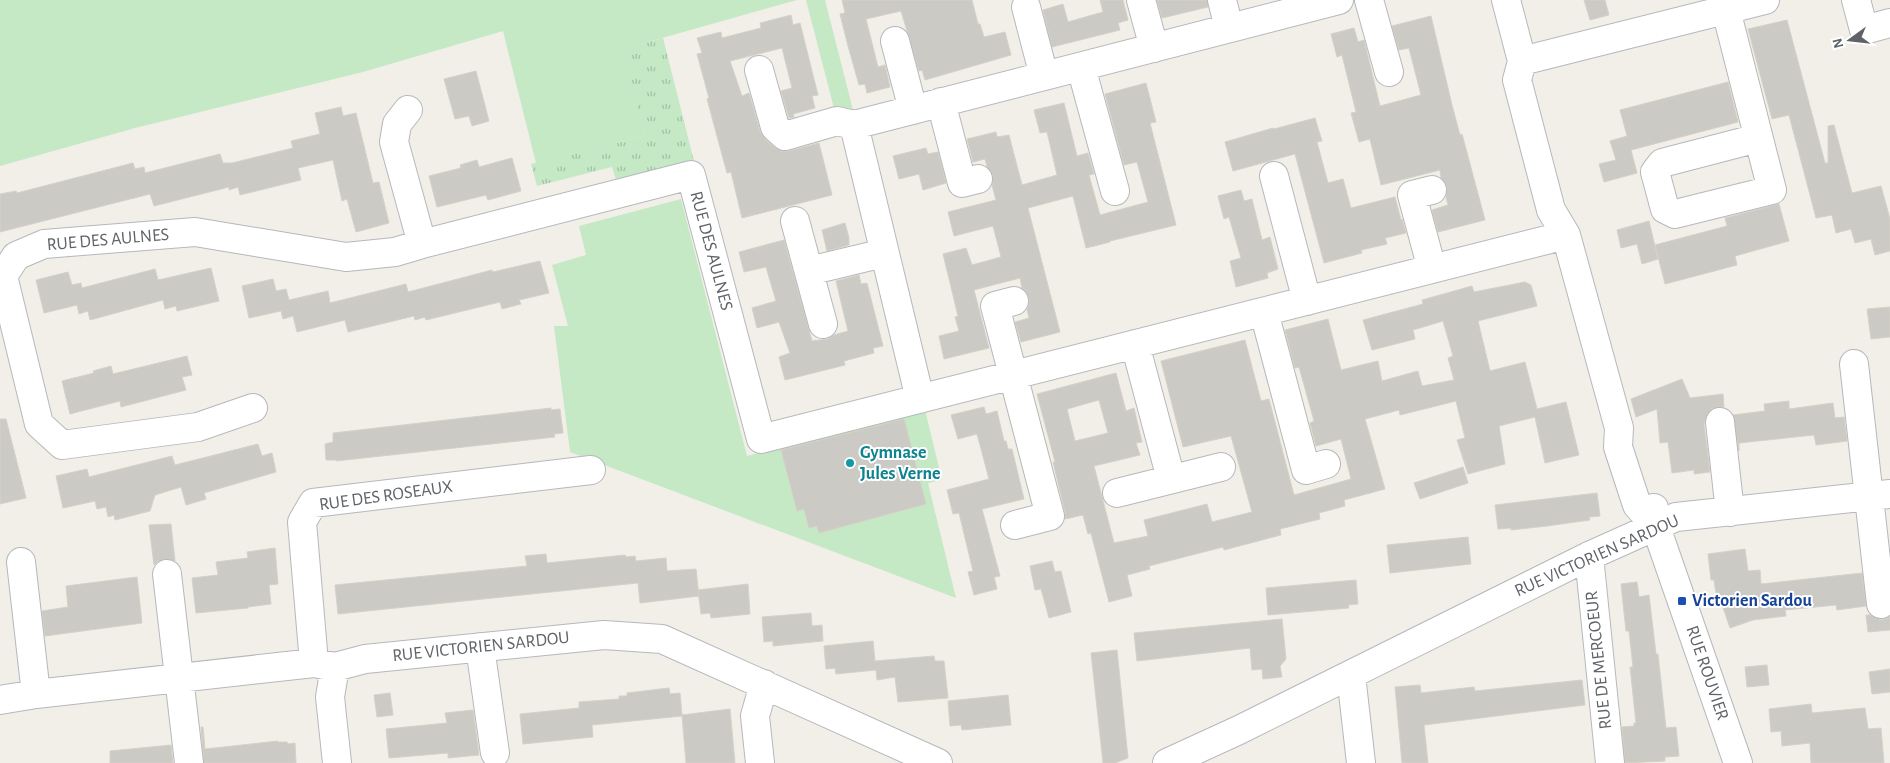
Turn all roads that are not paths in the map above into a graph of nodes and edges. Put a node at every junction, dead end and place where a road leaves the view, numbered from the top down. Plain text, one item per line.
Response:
1 (1141, 0) edge
2 (1222, 0) edge
3 (1370, 0) edge
4 (1506, 0) edge
5 (1765, 0) edge
6 (1856, 0) edge
7 (1335, 1) edge
8 (1026, 7) dead end
9 (1726, 10) junction
10 (1890, 23) edge
11 (1229, 28) junction
12 (895, 41) dead end
13 (1154, 48) junction
14 (1522, 61) junction
15 (1081, 67) junction
16 (759, 70) dead end
17 (1389, 72) dead end
18 (1044, 76) junction
19 (940, 102) junction
20 (408, 110) dead end
21 (913, 110) junction
22 (854, 125) junction
23 (1758, 138) dead end
24 (1274, 176) dead end
25 (978, 179) dead end
26 (1432, 190) dead end
27 (1115, 191) dead end
28 (795, 221) dead end
29 (1566, 235) junction
30 (422, 244) junction
31 (884, 253) junction
32 (1432, 269) junction
33 (809, 272) junction
34 (1014, 301) dead end
35 (1307, 301) junction
36 (1264, 312) junction
37 (823, 324) dead end
38 (1135, 344) junction
39 (1854, 364) dead end
40 (1013, 375) junction
41 (920, 399) junction
42 (252, 408) dead end
43 (1720, 422) dead end
44 (1326, 464) dead end
45 (1221, 467) dead end
46 (591, 470) dead end
47 (1171, 479) junction
48 (1117, 493) dead end
49 (1880, 496) edge
50 (1730, 512) junction
51 (1014, 525) dead end
52 (1656, 526) junction
53 (1588, 556) junction
54 (21, 562) dead end
55 (167, 574) dead end
56 (1881, 604) dead end
57 (480, 647) junction
58 (324, 665) junction
59 (1351, 675) junction
60 (179, 678) junction
61 (764, 684) junction
62 (36, 694) junction
63 (0, 700) edge
64 (495, 753) dead end
65 (1208, 754) edge
66 (189, 763) edge
67 (337, 763) edge
68 (760, 763) edge
69 (938, 763) edge
70 (1168, 763) edge
71 (1361, 763) edge
72 (1610, 763) edge
73 (1738, 763) edge

1 - 13 street
2 - 11 street
3 - 17 street
4 - 14 street
5 - 9 street
6 - 10 street
7 - 11 street
8 - 18 street
9 - 14 street
9 - 23 street
11 - 13 street
12 - 21 street
13 - 15 street
14 - 29 street, RUE ROUVIER
15 - 18 street
15 - 27 street
16 - 22 street
18 - 19 street
19 - 21 street
19 - 25 street
20 - 30 street
21 - 22 street
22 - 31 street
24 - 35 street
26 - 32 street
28 - 33 street
29 - 32 street
29 - 52 street, RUE ROUVIER
30 - 41 street, RUE DES AULNES
30 - 42 street, RUE DES AULNES
31 - 33 street
31 - 41 street
32 - 35 street
33 - 37 street
34 - 40 street
35 - 36 street
36 - 38 street
36 - 44 street
38 - 40 street
38 - 47 street
39 - 49 street
40 - 41 street
40 - 51 street
43 - 50 street
45 - 47 street
46 - 58 street, RUE DES ROSEAUX
47 - 48 street
49 - 50 street, RUE VICTORIEN SARDOU
49 - 56 street
50 - 52 street, RUE VICTORIEN SARDOU
52 - 53 street, RUE VICTORIEN SARDOU
52 - 73 street, RUE ROUVIER
53 - 59 street, RUE VICTORIEN SARDOU
53 - 72 street, RUE DE MERCOEUR
54 - 62 street
55 - 60 street
57 - 58 street, RUE VICTORIEN SARDOU
57 - 61 street, RUE VICTORIEN SARDOU
57 - 64 street
58 - 60 street, RUE VICTORIEN SARDOU
58 - 67 street
59 - 65 street, RUE VICTORIEN SARDOU
59 - 71 street
60 - 62 street, RUE VICTORIEN SARDOU
60 - 66 street
61 - 68 street
61 - 69 street, RUE VICTORIEN SARDOU
62 - 63 street, RUE VICTORIEN SARDOU
65 - 70 street, RUE VICTORIEN SARDOU

